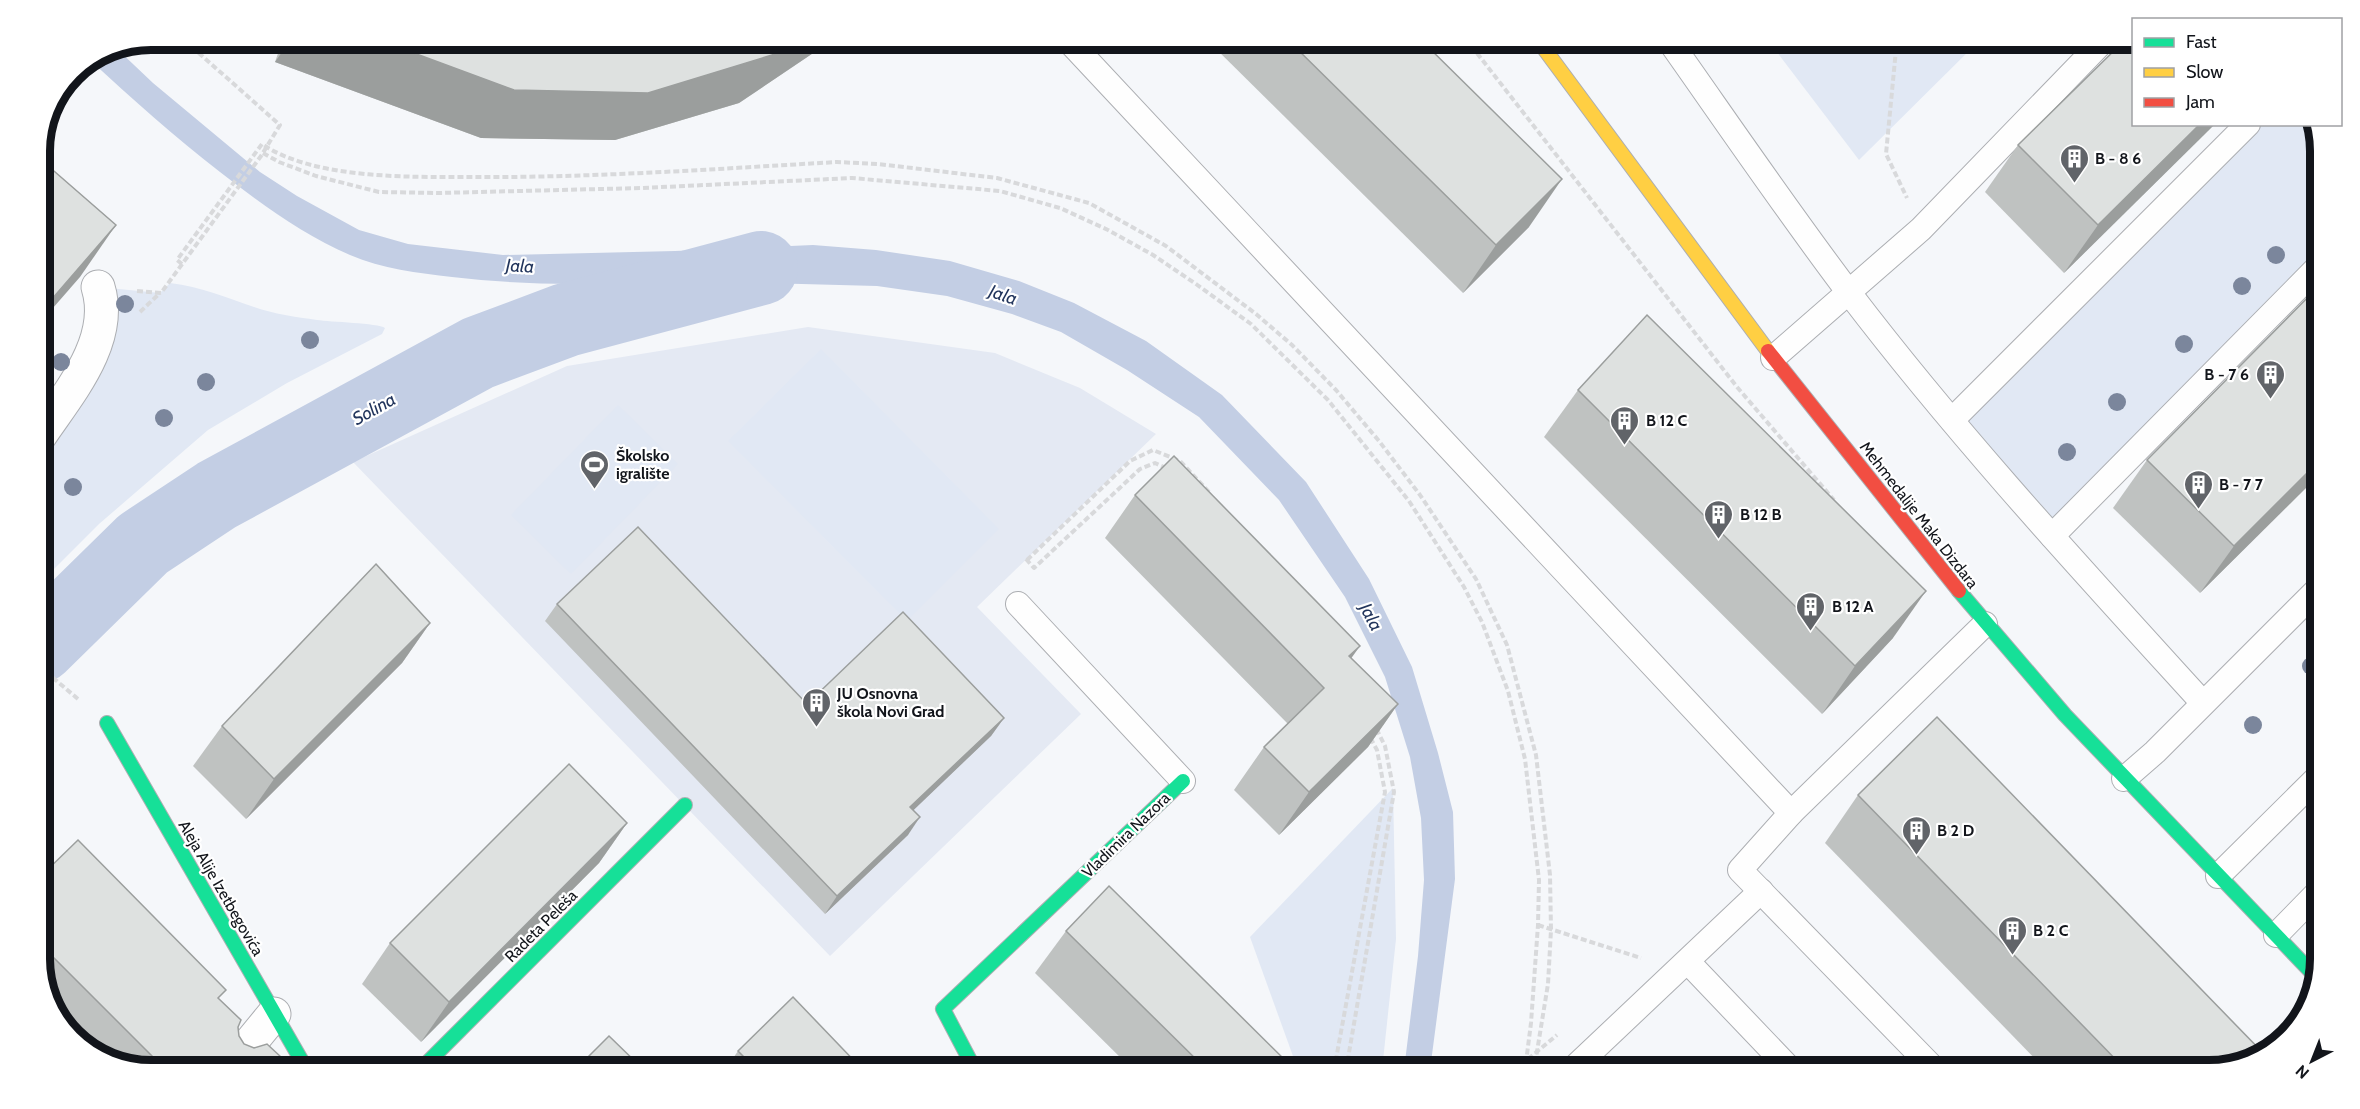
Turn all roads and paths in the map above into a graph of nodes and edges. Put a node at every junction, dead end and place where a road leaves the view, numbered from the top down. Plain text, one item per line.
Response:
1 (195, 50) edge
2 (1077, 50) edge
3 (1475, 50) edge
4 (1545, 50) edge
5 (1676, 50) edge
6 (1896, 50) edge
7 (2094, 50) edge
8 (2246, 126) edge
9 (267, 147) junction
10 (261, 154) junction
11 (1921, 229) junction
12 (182, 264) junction
13 (2310, 275) edge
14 (98, 287) edge
15 (150, 292) dead end
16 (1850, 293) junction
17 (1773, 358) junction
18 (1952, 420) junction
19 (50, 421) edge
20 (1176, 473) edge
21 (1213, 498) edge
22 (1836, 503) edge
23 (2052, 536) junction
24 (2310, 597) edge
25 (1018, 604) dead end
26 (1984, 624) junction
27 (50, 675) edge
28 (2203, 704) junction
29 (107, 723) joint
30 (1375, 725) edge
31 (1367, 730) edge
32 (2124, 779) junction
33 (1183, 781) joint
34 (2310, 785) edge
35 (685, 805) dead end
36 (1791, 813) junction
37 (2218, 876) junction
38 (1761, 891) junction
39 (2310, 901) edge
40 (1538, 926) junction
41 (1551, 930) junction
42 (2277, 936) junction
43 (1646, 960) dead end
44 (1688, 962) junction
45 (2309, 970) edge
46 (274, 1014) junction
47 (236, 1060) edge
48 (302, 1060) edge
49 (430, 1060) edge
50 (970, 1060) edge
51 (1336, 1060) edge
52 (1348, 1060) edge
53 (1526, 1060) edge
54 (1536, 1060) edge
55 (1582, 1060) edge
56 (1781, 1060) edge
57 (1925, 1060) edge

1 - 9 path
2 - 36 lane
3 - 22 path
4 - 17 street, Mehmedalije Maka Dizdara
5 - 16 lane
6 - 11 path
7 - 11 lane
8 - 18 lane
9 - 10 path
9 - 41 path
10 - 12 path
10 - 12 path
10 - 40 path
11 - 16 lane
12 - 15 path
13 - 23 lane
14 - 19 street
16 - 17 lane
16 - 18 lane
17 - 26 street, Mehmedalije Maka Dizdara
18 - 23 lane
20 - 21 path
23 - 28 lane
24 - 28 lane
25 - 33 lane, Vladimira Nazora
26 - 32 street, Mehmedalije Maka Dizdara
26 - 36 lane
27 - 29 path
28 - 32 lane
29 - 46 street, Aleja Alije Izetbegovića
30 - 52 path
31 - 51 path
32 - 37 street, Mehmedalije Maka Dizdara
33 - 50 street, Vladimira Nazora
34 - 37 lane
35 - 49 street, Radeta Peleša
36 - 38 lane
37 - 42 street, Mehmedalije Maka Dizdara
38 - 44 lane
38 - 57 lane
39 - 42 lane
40 - 41 path
40 - 53 path
41 - 43 path
41 - 54 path
42 - 45 street, Mehmedalije Maka Dizdara
44 - 55 lane
44 - 56 lane
46 - 47 street
46 - 48 street, Aleja Alije Izetbegovića

